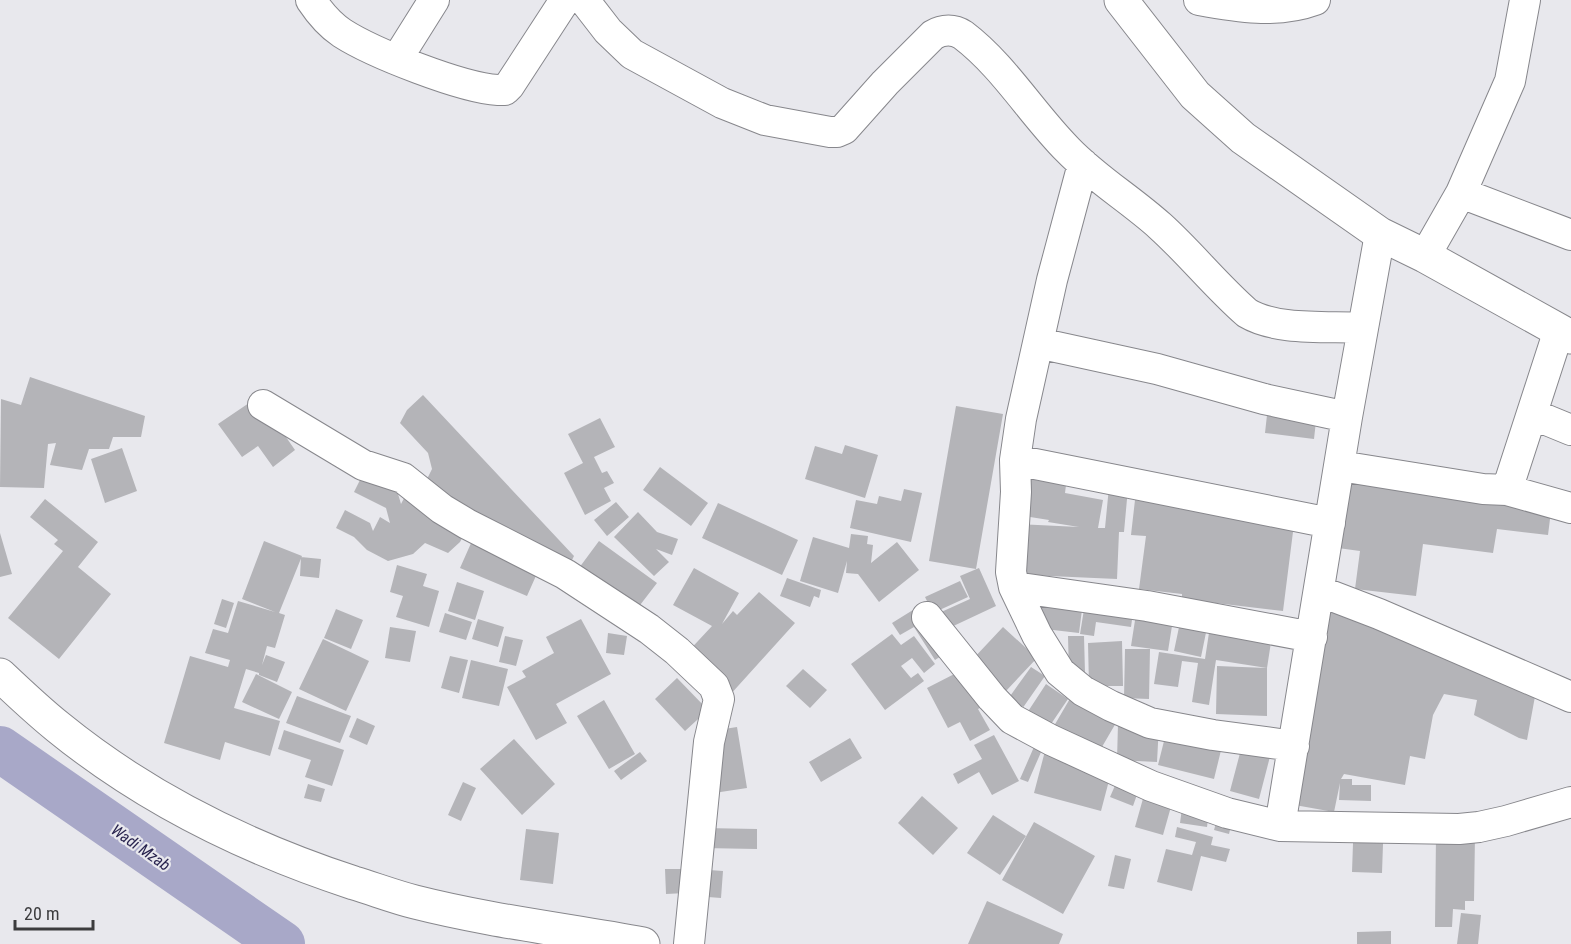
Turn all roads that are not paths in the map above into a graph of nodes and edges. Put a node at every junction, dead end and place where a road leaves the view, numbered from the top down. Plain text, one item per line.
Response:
1 (311, 0) edge
2 (434, 0) edge
3 (565, 0) edge
4 (584, 0) edge
5 (1121, 0) edge
6 (1315, 0) edge
7 (1525, 0) edge
8 (1216, 2) edge
9 (397, 59) junction
10 (1083, 164) junction
11 (1461, 193) junction
12 (1380, 234) junction
13 (1571, 236) edge
14 (1425, 256) junction
15 (1363, 328) junction
16 (1565, 333) edge
17 (1038, 343) junction
18 (263, 405) dead end
19 (1532, 414) junction
20 (1347, 417) junction
21 (1571, 430) edge
22 (1015, 460) junction
23 (1340, 466) junction
24 (1507, 490) junction
25 (1571, 508) edge
26 (1330, 524) junction
27 (1014, 587) junction
28 (1319, 591) junction
29 (927, 617) dead end
30 (1312, 637) junction
31 (0, 675) edge
32 (1571, 697) edge
33 (1294, 746) junction
34 (1571, 801) edge
35 (1280, 826) junction
36 (643, 944) edge
37 (689, 944) edge

1 - 9 street
2 - 9 street
3 - 9 street
4 - 10 street
5 - 12 street
6 - 8 street
7 - 11 street
10 - 15 street
10 - 17 street
11 - 13 street
11 - 14 street
12 - 14 street
12 - 15 street
14 - 16 street
15 - 20 street
16 - 19 street
17 - 20 street
17 - 22 street
18 - 37 street
19 - 21 street
19 - 24 street
20 - 23 street
22 - 26 street
22 - 27 street
23 - 24 street
23 - 26 street
24 - 25 street
26 - 28 street
27 - 30 street
27 - 33 street
28 - 30 street
28 - 32 street
29 - 35 street
30 - 33 street
31 - 36 street
33 - 35 street
34 - 35 street

